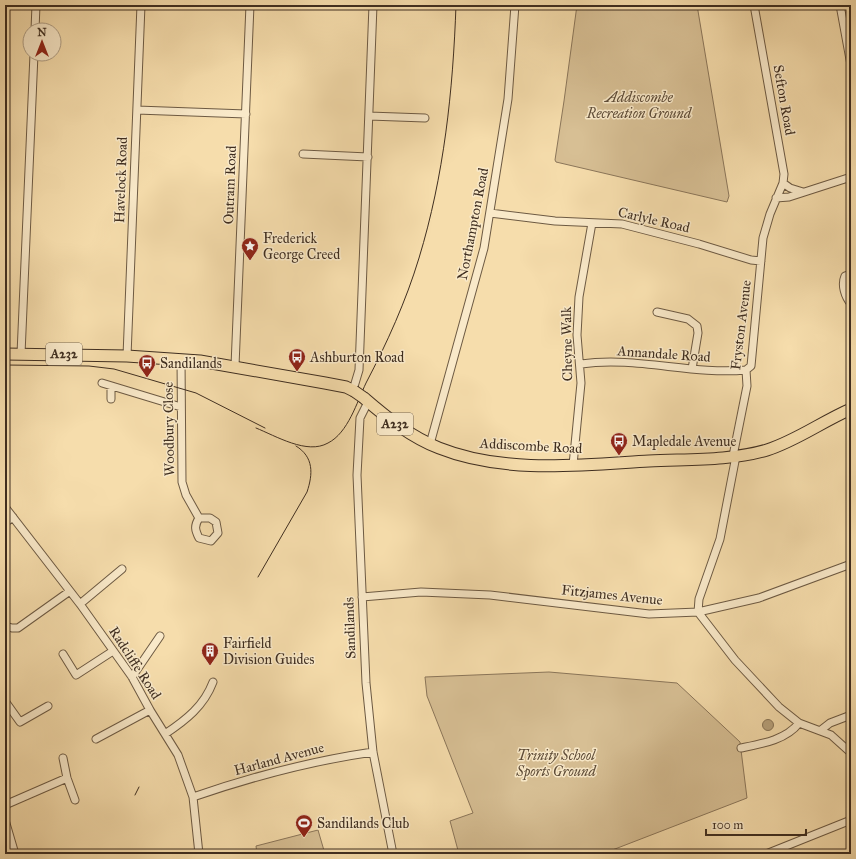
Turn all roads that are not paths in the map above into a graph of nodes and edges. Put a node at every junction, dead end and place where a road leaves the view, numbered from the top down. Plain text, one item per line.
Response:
1 (36, 5) edge
2 (141, 5) edge
3 (250, 5) edge
4 (373, 5) edge
5 (515, 5) edge
6 (754, 5) edge
7 (840, 5) edge
8 (35, 22) edge
9 (849, 45) edge
10 (34, 62) edge
11 (851, 65) edge
12 (137, 110) junction
13 (246, 114) junction
14 (369, 116) junction
15 (425, 118) dead end
16 (303, 154) dead end
17 (368, 157) junction
18 (851, 177) edge
19 (783, 183) junction
20 (803, 192) junction
21 (776, 198) junction
22 (490, 213) junction
23 (592, 223) junction
24 (761, 261) junction
25 (851, 274) edge
26 (851, 304) edge
27 (657, 312) dead end
28 (5, 354) edge
29 (21, 354) junction
30 (127, 356) junction
31 (181, 359) junction
32 (580, 364) junction
33 (235, 366) junction
34 (692, 369) junction
35 (746, 370) junction
36 (102, 384) dead end
37 (111, 386) junction
38 (354, 391) junction
39 (111, 399) dead end
40 (366, 400) junction
41 (181, 407) junction
42 (851, 409) edge
43 (430, 444) junction
44 (734, 456) junction
45 (574, 465) junction
46 (5, 507) edge
47 (13, 517) junction
48 (199, 518) dead end
49 (5, 523) edge
50 (851, 564) edge
51 (122, 569) dead end
52 (70, 591) junction
53 (362, 597) junction
54 (80, 604) junction
55 (698, 612) junction
56 (5, 626) edge
57 (160, 636) dead end
58 (113, 651) junction
59 (63, 654) dead end
60 (132, 677) junction
61 (213, 682) dead end
62 (5, 700) edge
63 (48, 706) dead end
64 (150, 710) junction
65 (851, 715) edge
66 (799, 723) junction
67 (821, 730) junction
68 (165, 734) junction
69 (96, 739) dead end
70 (741, 748) dead end
71 (373, 752) junction
72 (851, 753) edge
73 (63, 758) dead end
74 (67, 778) junction
75 (193, 797) junction
76 (75, 800) dead end
77 (5, 806) edge
78 (5, 820) edge
79 (851, 820) edge
80 (15, 854) edge
81 (198, 854) edge
82 (393, 854) edge
83 (766, 854) edge

1 - 8 street
2 - 12 street, Havelock Road
3 - 13 street, Outram Road
4 - 14 street
5 - 22 street, Northampton Road
6 - 19 street, Sefton Road
7 - 9 street
9 - 11 street
10 - 29 street
12 - 13 street
12 - 30 street, Havelock Road
13 - 33 street, Outram Road
14 - 15 street
14 - 17 street
16 - 17 street
17 - 38 street
18 - 20 street
19 - 20 street
19 - 21 street, Sefton Road
20 - 21 street
21 - 24 street, Fryston Avenue
22 - 23 street, Carlyle Road
22 - 43 street, Northampton Road
23 - 24 street, Carlyle Road
23 - 32 street, Cheyne Walk
24 - 35 street, Fryston Avenue
25 - 26 street
27 - 34 street
28 - 29 highway, Addiscombe Road / A232
29 - 30 highway, Addiscombe Road / A232
30 - 31 highway, Addiscombe Road / A232
31 - 33 highway, Addiscombe Road / A232
31 - 41 street, Woodbury Close
32 - 34 street, Annandale Road
32 - 45 street, Cheyne Walk
33 - 38 highway, Addiscombe Road / A232
34 - 35 street, Annandale Road
35 - 44 street, Fryston Avenue
36 - 37 street
37 - 39 street
37 - 41 street
38 - 40 highway, Addiscombe Road / A232, bridge
40 - 43 highway, Addiscombe Road / A232
40 - 53 street, Sandilands
41 - 48 street, Woodbury Close
42 - 44 highway, Addiscombe Road / A232
43 - 45 highway, Addiscombe Road / A232
44 - 45 highway, Addiscombe Road / A232
44 - 55 street
46 - 47 street, Radcliffe Road
47 - 49 street
47 - 52 street, Radcliffe Road
50 - 55 street, Fitzjames Avenue
51 - 54 street
52 - 54 street, Radcliffe Road
52 - 56 street
53 - 55 street, Fitzjames Avenue
53 - 71 street, Sandilands
54 - 58 street, Radcliffe Road
55 - 66 street
57 - 60 street
58 - 59 street
58 - 60 street, Radcliffe Road
60 - 64 street, Radcliffe Road
61 - 68 street
62 - 63 street
64 - 68 street, Radcliffe Road
64 - 69 street
65 - 67 street
66 - 67 street
66 - 70 street
67 - 72 street
68 - 75 street, Radcliffe Road
71 - 75 street, Harland Avenue
71 - 82 street, Sandilands
73 - 74 street
74 - 76 street
74 - 77 street
75 - 81 street, Radcliffe Road
78 - 80 street
79 - 83 street

